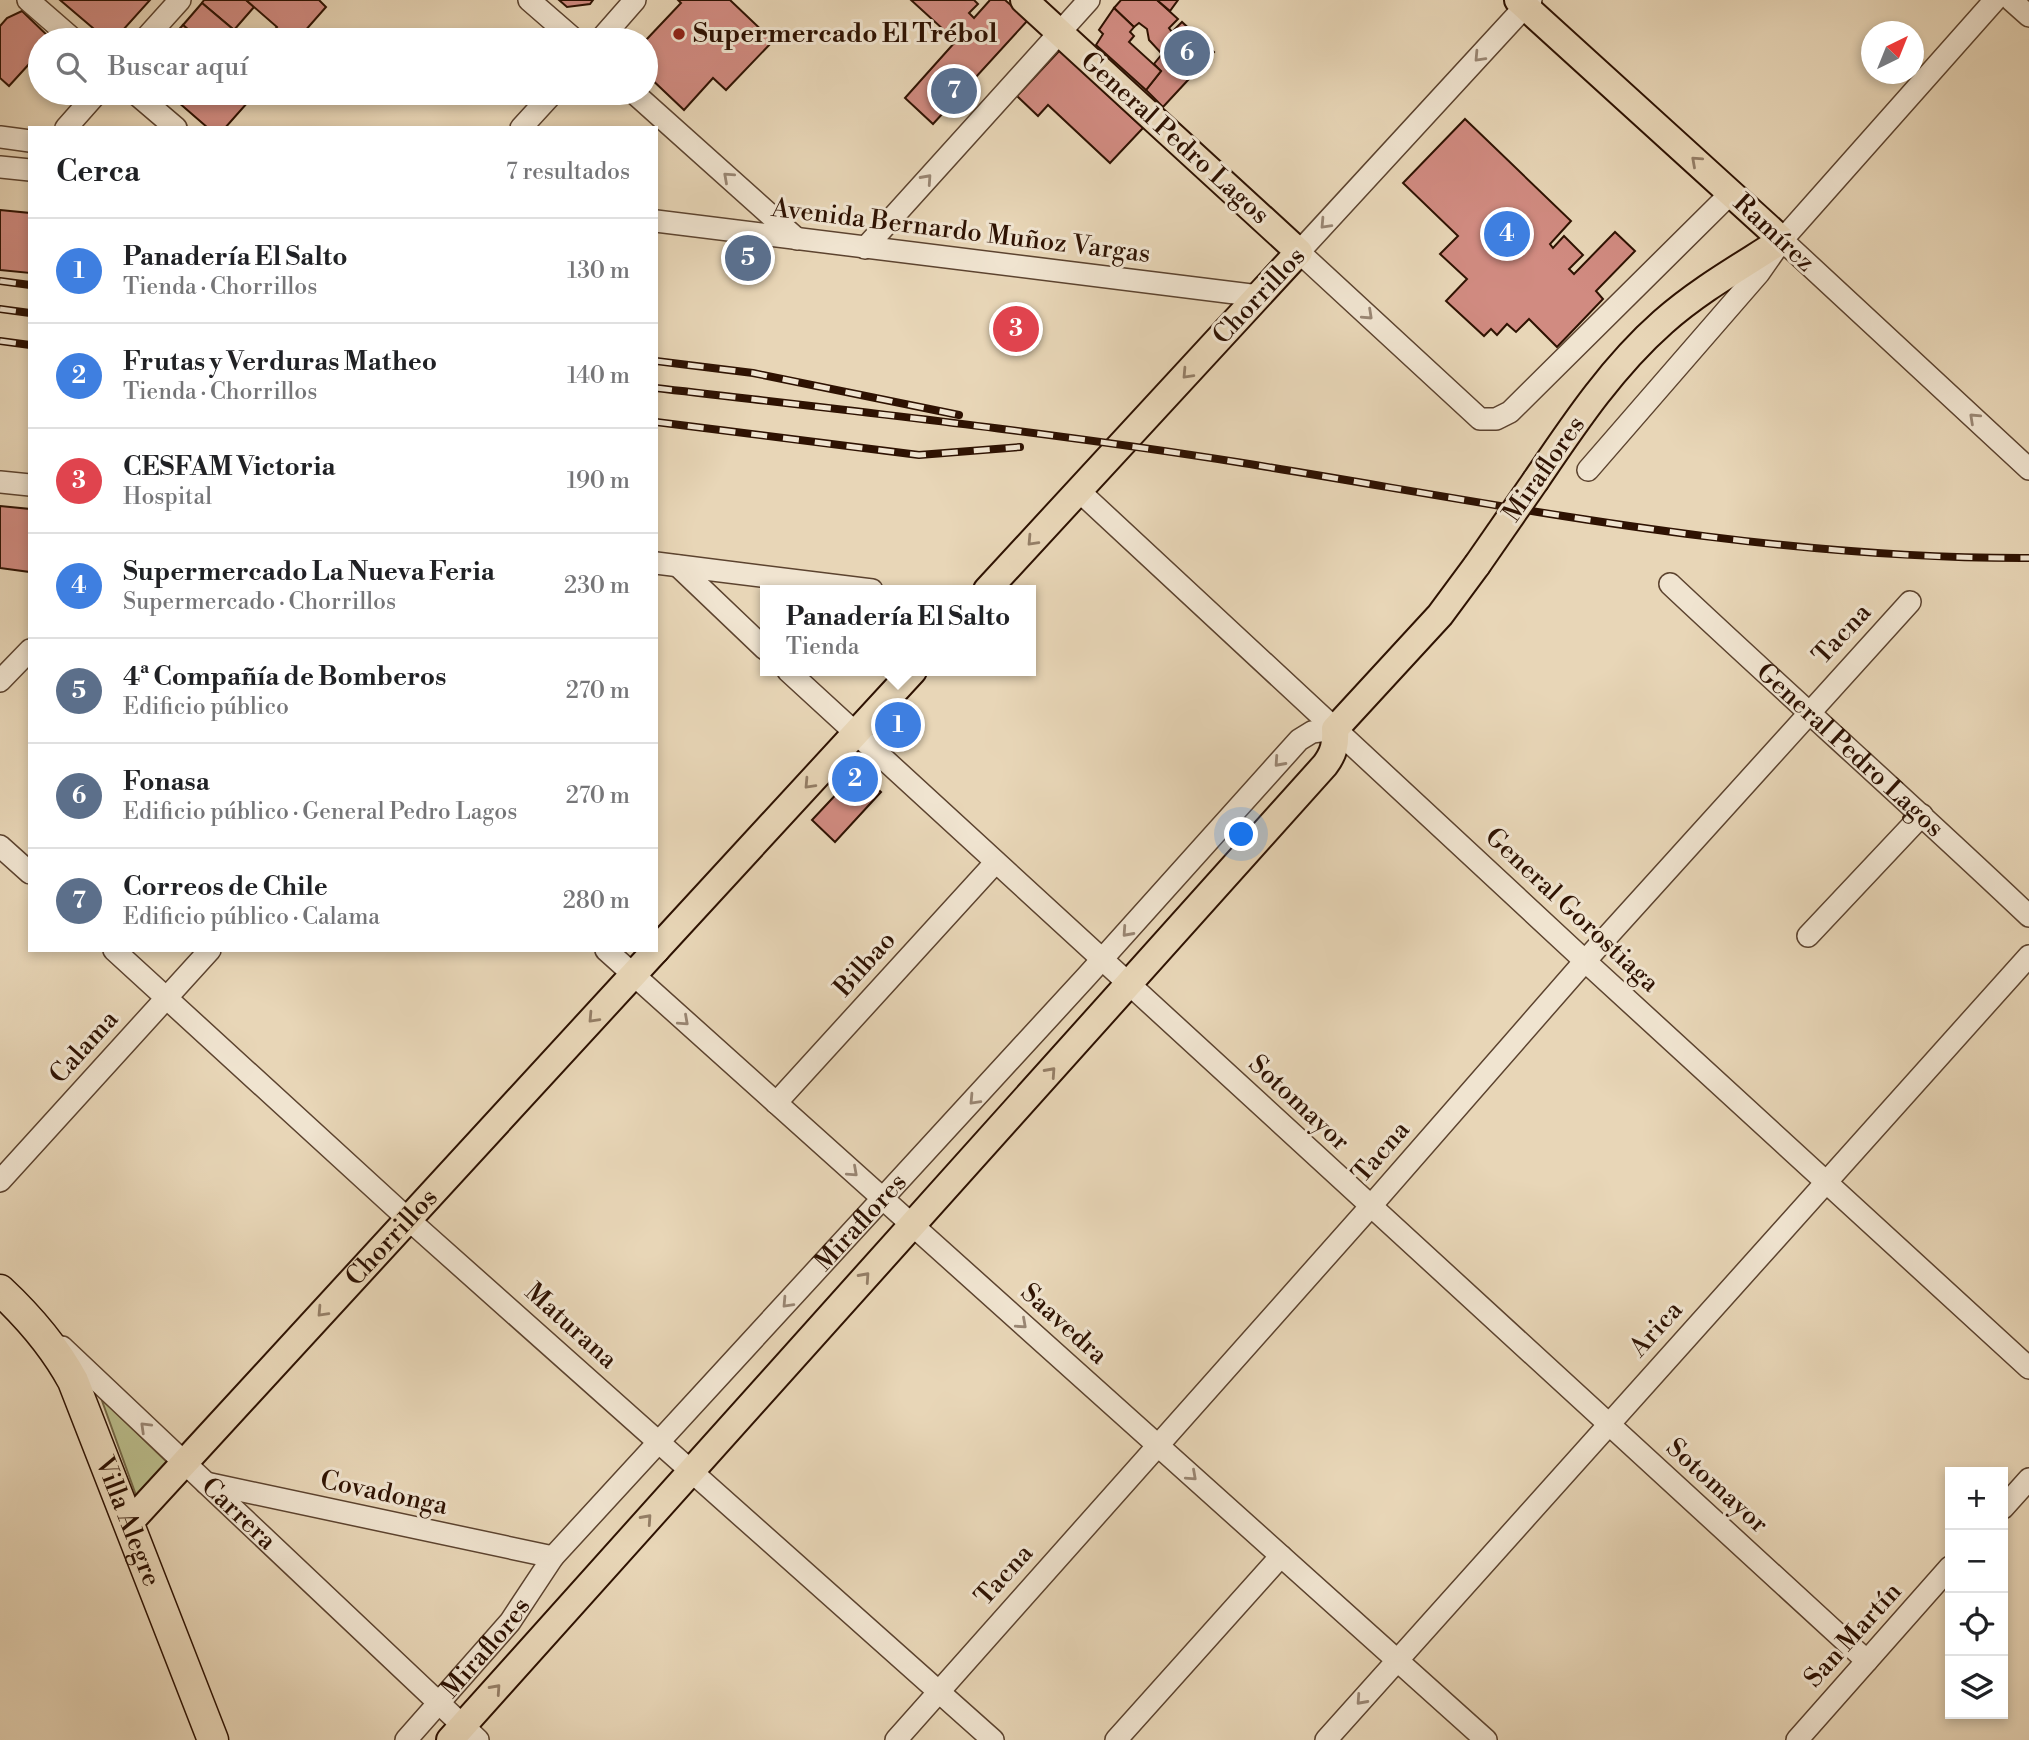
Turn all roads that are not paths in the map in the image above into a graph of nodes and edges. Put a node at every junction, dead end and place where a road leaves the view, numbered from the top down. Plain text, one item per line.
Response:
1 (28, 0) edge
2 (180, 0) edge
3 (529, 0) edge
4 (635, 0) edge
5 (1024, 0) edge
6 (1089, 0) edge
7 (1995, 0) edge
8 (2011, 0) edge
9 (1525, 2) edge
10 (2029, 16) edge
11 (60, 28) edge
12 (155, 28) edge
13 (561, 28) edge
14 (610, 28) edge
15 (1059, 33) junction
16 (86, 105) edge
17 (149, 105) edge
18 (541, 105) edge
19 (647, 105) edge
20 (68, 126) edge
21 (174, 126) edge
22 (523, 126) edge
23 (0, 137) edge
24 (28, 141) edge
25 (0, 167) edge
26 (28, 170) edge
27 (1731, 193) junction
28 (658, 221) edge
29 (797, 239) junction
30 (1782, 240) junction
31 (865, 248) junction
32 (1300, 252) junction
33 (1259, 296) junction
34 (2027, 464) edge
35 (1588, 470) dead end
36 (0, 482) edge
37 (28, 485) edge
38 (1079, 491) junction
39 (658, 564) edge
40 (678, 566) junction
41 (1670, 584) dead end
42 (832, 585) edge
43 (992, 585) edge
44 (1910, 602) dead end
45 (760, 644) edge
46 (28, 652) edge
47 (793, 676) edge
48 (907, 676) edge
49 (0, 681) edge
50 (1807, 713) junction
51 (1335, 729) junction
52 (855, 733) junction
53 (1922, 815) junction
54 (0, 846) edge
55 (995, 863) junction
56 (28, 871) edge
57 (2029, 916) edge
58 (1808, 936) dead end
59 (658, 948) edge
60 (116, 952) edge
61 (208, 952) edge
62 (608, 952) edge
63 (654, 952) edge
64 (2029, 956) edge
65 (1101, 960) junction
66 (1585, 961) junction
67 (633, 975) junction
68 (1129, 985) junction
69 (167, 998) junction
70 (776, 1103) junction
71 (0, 1181) edge
72 (1826, 1182) junction
73 (883, 1199) junction
74 (1370, 1207) junction
75 (408, 1219) junction
76 (912, 1225) junction
77 (0, 1290) edge
78 (25, 1313) junction
79 (2029, 1368) edge
80 (1608, 1425) junction
81 (658, 1442) junction
82 (1157, 1445) junction
83 (184, 1463) junction
84 (690, 1470) junction
85 (2029, 1479) edge
86 (205, 1482) junction
87 (2008, 1502) edge
88 (129, 1523) junction
89 (1281, 1556) junction
90 (553, 1557) junction
91 (1945, 1573) edge
92 (1397, 1660) junction
93 (1867, 1661) junction
94 (939, 1692) junction
95 (438, 1704) junction
96 (463, 1735) edge
97 (213, 1740) edge
98 (406, 1740) edge
99 (895, 1740) edge
100 (993, 1740) edge
101 (1116, 1740) edge
102 (1326, 1740) edge
103 (1486, 1740) edge
104 (1797, 1740) edge

1 - 11 street
2 - 12 street
3 - 13 street
4 - 14 street
5 - 15 main road, General Pedro Lagos
6 - 15 street
7 - 30 street, Miraflores
8 - 10 street
27 -> 9 main road, Ramírez
9 -> 32 street, Chorrillos
31 -> 15 street
15 - 32 main road, General Pedro Lagos
16 - 20 street
17 - 21 street
18 - 22 street
29 -> 19 street
23 - 24 street
25 - 26 street
27 - 30 main road, Ramírez
32 -> 27 street, General Pedro Lagos
28 - 29 street, Avenida Bernardo Muñoz Vargas
29 - 31 street, Avenida Bernardo Muñoz Vargas
34 -> 30 street, Ramírez
30 - 35 street, Miraflores
30 - 51 main road, Miraflores, bridge
31 - 33 street, Avenida Bernardo Muñoz Vargas
32 - 33 main road, Chorrillos
33 -> 38 main road, Chorrillos
36 - 37 street
38 -> 43 main road, Chorrillos
38 - 51 street, General Gorostiaga
39 - 40 street
40 - 42 street
40 - 45 street
41 - 50 street, General Pedro Lagos
44 - 50 street, Tacna
46 - 49 street
47 - 52 street, Sotomayor
48 - 52 main road, Chorrillos
50 - 53 street, General Pedro Lagos
50 - 66 street, Tacna
51 -> 65 street, Miraflores
51 - 66 street, General Gorostiaga
51 - 68 main road, Miraflores
52 - 55 street, Sotomayor
52 -> 59 main road, Chorrillos
53 - 57 street, General Pedro Lagos
53 - 58 street
54 - 56 street
55 - 65 street, Sotomayor
55 - 70 street, Bilbao
60 - 69 street, Maturana
61 - 69 street, Calama
62 - 67 street, Saavedra
63 - 67 main road, Chorrillos
64 - 72 street, Arica
65 - 68 street, Sotomayor
65 -> 73 street, Miraflores
66 - 72 street, General Gorostiaga
66 - 74 street, Tacna
67 -> 70 street, Saavedra
67 -> 75 main road, Chorrillos
68 - 74 street, Sotomayor
76 -> 68 main road, Miraflores
69 - 71 street, Calama
69 - 75 street, Maturana
70 -> 73 street, Saavedra
72 - 79 street, General Gorostiaga
72 - 80 street, Arica
73 - 76 street, Saavedra
73 -> 81 street, Miraflores
74 - 80 street, Sotomayor
74 - 82 street, Tacna
75 - 81 street, Maturana
75 -> 83 main road, Chorrillos
76 -> 82 street, Saavedra
84 -> 76 main road, Miraflores
77 - 78 highway, Carrera
83 -> 78 street, Carrera
78 - 88 highway, Villa Alegre
80 - 92 street, Arica
80 - 93 street, Sotomayor
81 - 84 street, Maturana
81 - 90 street, Miraflores
82 -> 89 street, Saavedra
82 - 94 street, Tacna
83 - 86 street, Carrera
83 - 88 main road, Chorrillos
84 - 94 street, Maturana
96 -> 84 main road, Miraflores
85 - 87 street
86 - 90 street, Covadonga
86 - 95 street, Carrera
88 - 97 highway, Villa Alegre
89 - 92 street, Saavedra
89 - 101 street
90 - 95 street, Miraflores
91 - 93 street, San Martín
92 -> 102 street, Arica
92 - 103 street, Saavedra
93 - 104 street, San Martín
94 - 99 street, Tacna
94 - 100 street, Maturana
95 - 96 street, Carrera
95 - 98 street, Miraflores

